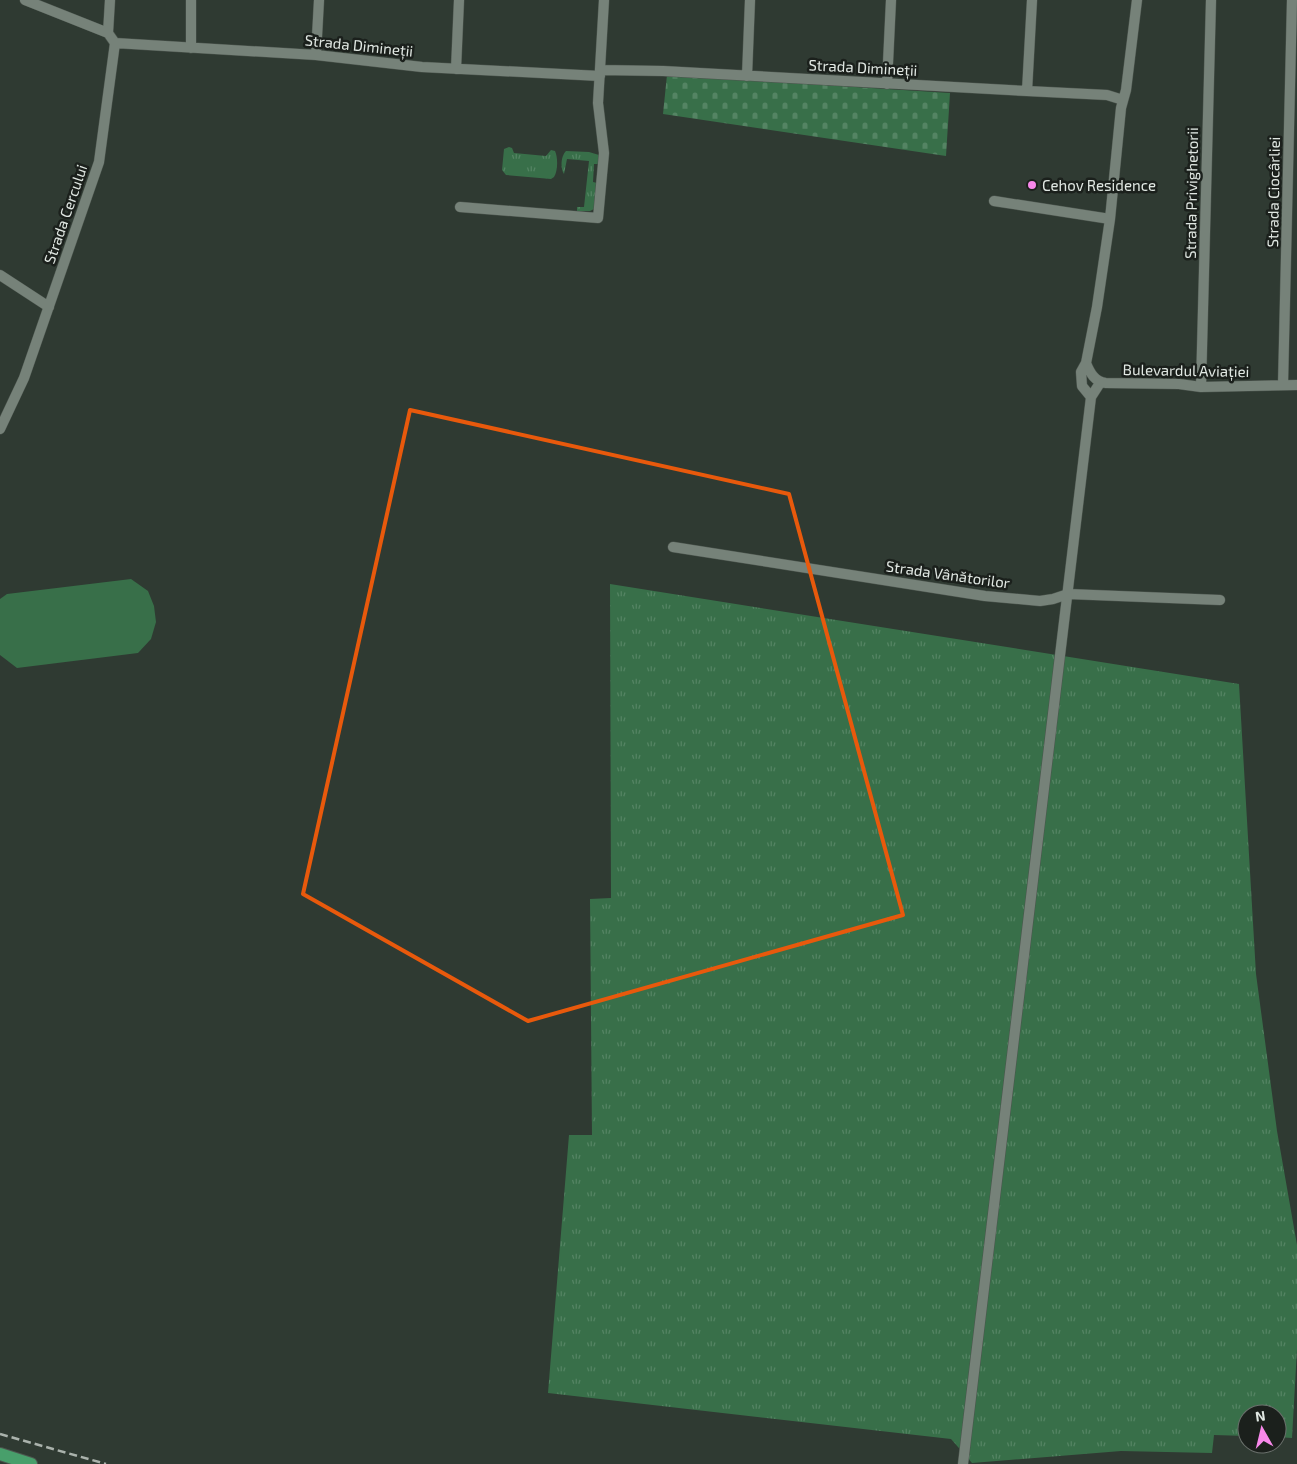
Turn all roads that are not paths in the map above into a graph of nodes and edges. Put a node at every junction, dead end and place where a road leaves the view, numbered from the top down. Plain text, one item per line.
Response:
1 (24, 0) edge
2 (110, 0) edge
3 (191, 0) edge
4 (319, 0) edge
5 (459, 0) edge
6 (604, 0) edge
7 (750, 0) edge
8 (891, 0) edge
9 (1032, 0) edge
10 (1137, 0) edge
11 (1211, 0) edge
12 (1292, 0) edge
13 (108, 33) junction
14 (115, 42) junction
15 (191, 48) junction
16 (316, 55) junction
17 (456, 69) junction
18 (600, 73) junction
19 (747, 76) junction
20 (887, 84) junction
21 (1027, 91) junction
22 (1123, 100) junction
23 (994, 201) dead end
24 (460, 208) dead end
25 (1110, 219) junction
26 (0, 275) edge
27 (48, 308) junction
28 (1086, 363) junction
29 (1100, 383) junction
30 (1297, 385) edge
31 (1283, 386) junction
32 (1201, 387) junction
33 (1091, 397) junction
34 (0, 429) edge
35 (673, 548) dead end
36 (1068, 594) junction
37 (1220, 600) dead end
38 (0, 1454) edge
39 (31, 1464) edge
40 (963, 1464) edge

1 - 13 street
2 - 13 street
3 - 15 street
4 - 16 street
5 - 17 street
6 - 18 street
7 - 19 street
8 - 20 street
9 - 21 street
10 - 22 street
11 - 32 street, Strada Privighetorii
12 - 31 street, Strada Ciocârliei
13 - 14 street
14 - 15 street, Strada Dimineții
14 - 27 street, Strada Cercului
15 - 16 street, Strada Dimineții
16 - 17 street, Strada Dimineții
17 - 18 street, Strada Dimineții
18 - 19 street, Strada Dimineții
18 - 24 street
19 - 20 street, Strada Dimineții
20 - 21 street, Strada Dimineții
21 - 22 street, Strada Dimineții
22 - 25 street
23 - 25 street
25 - 28 street
26 - 27 street
27 - 34 street, Strada Cercului
28 - 29 street, Bulevardul Aviației
28 - 33 street
29 - 32 street, Bulevardul Aviației
29 - 33 street
30 - 31 street, Bulevardul Aviației
31 - 32 street, Bulevardul Aviației
33 - 36 street
35 - 36 street, Strada Vânătorilor
36 - 37 street, Strada Vânătorilor
36 - 40 street
38 - 39 main road

